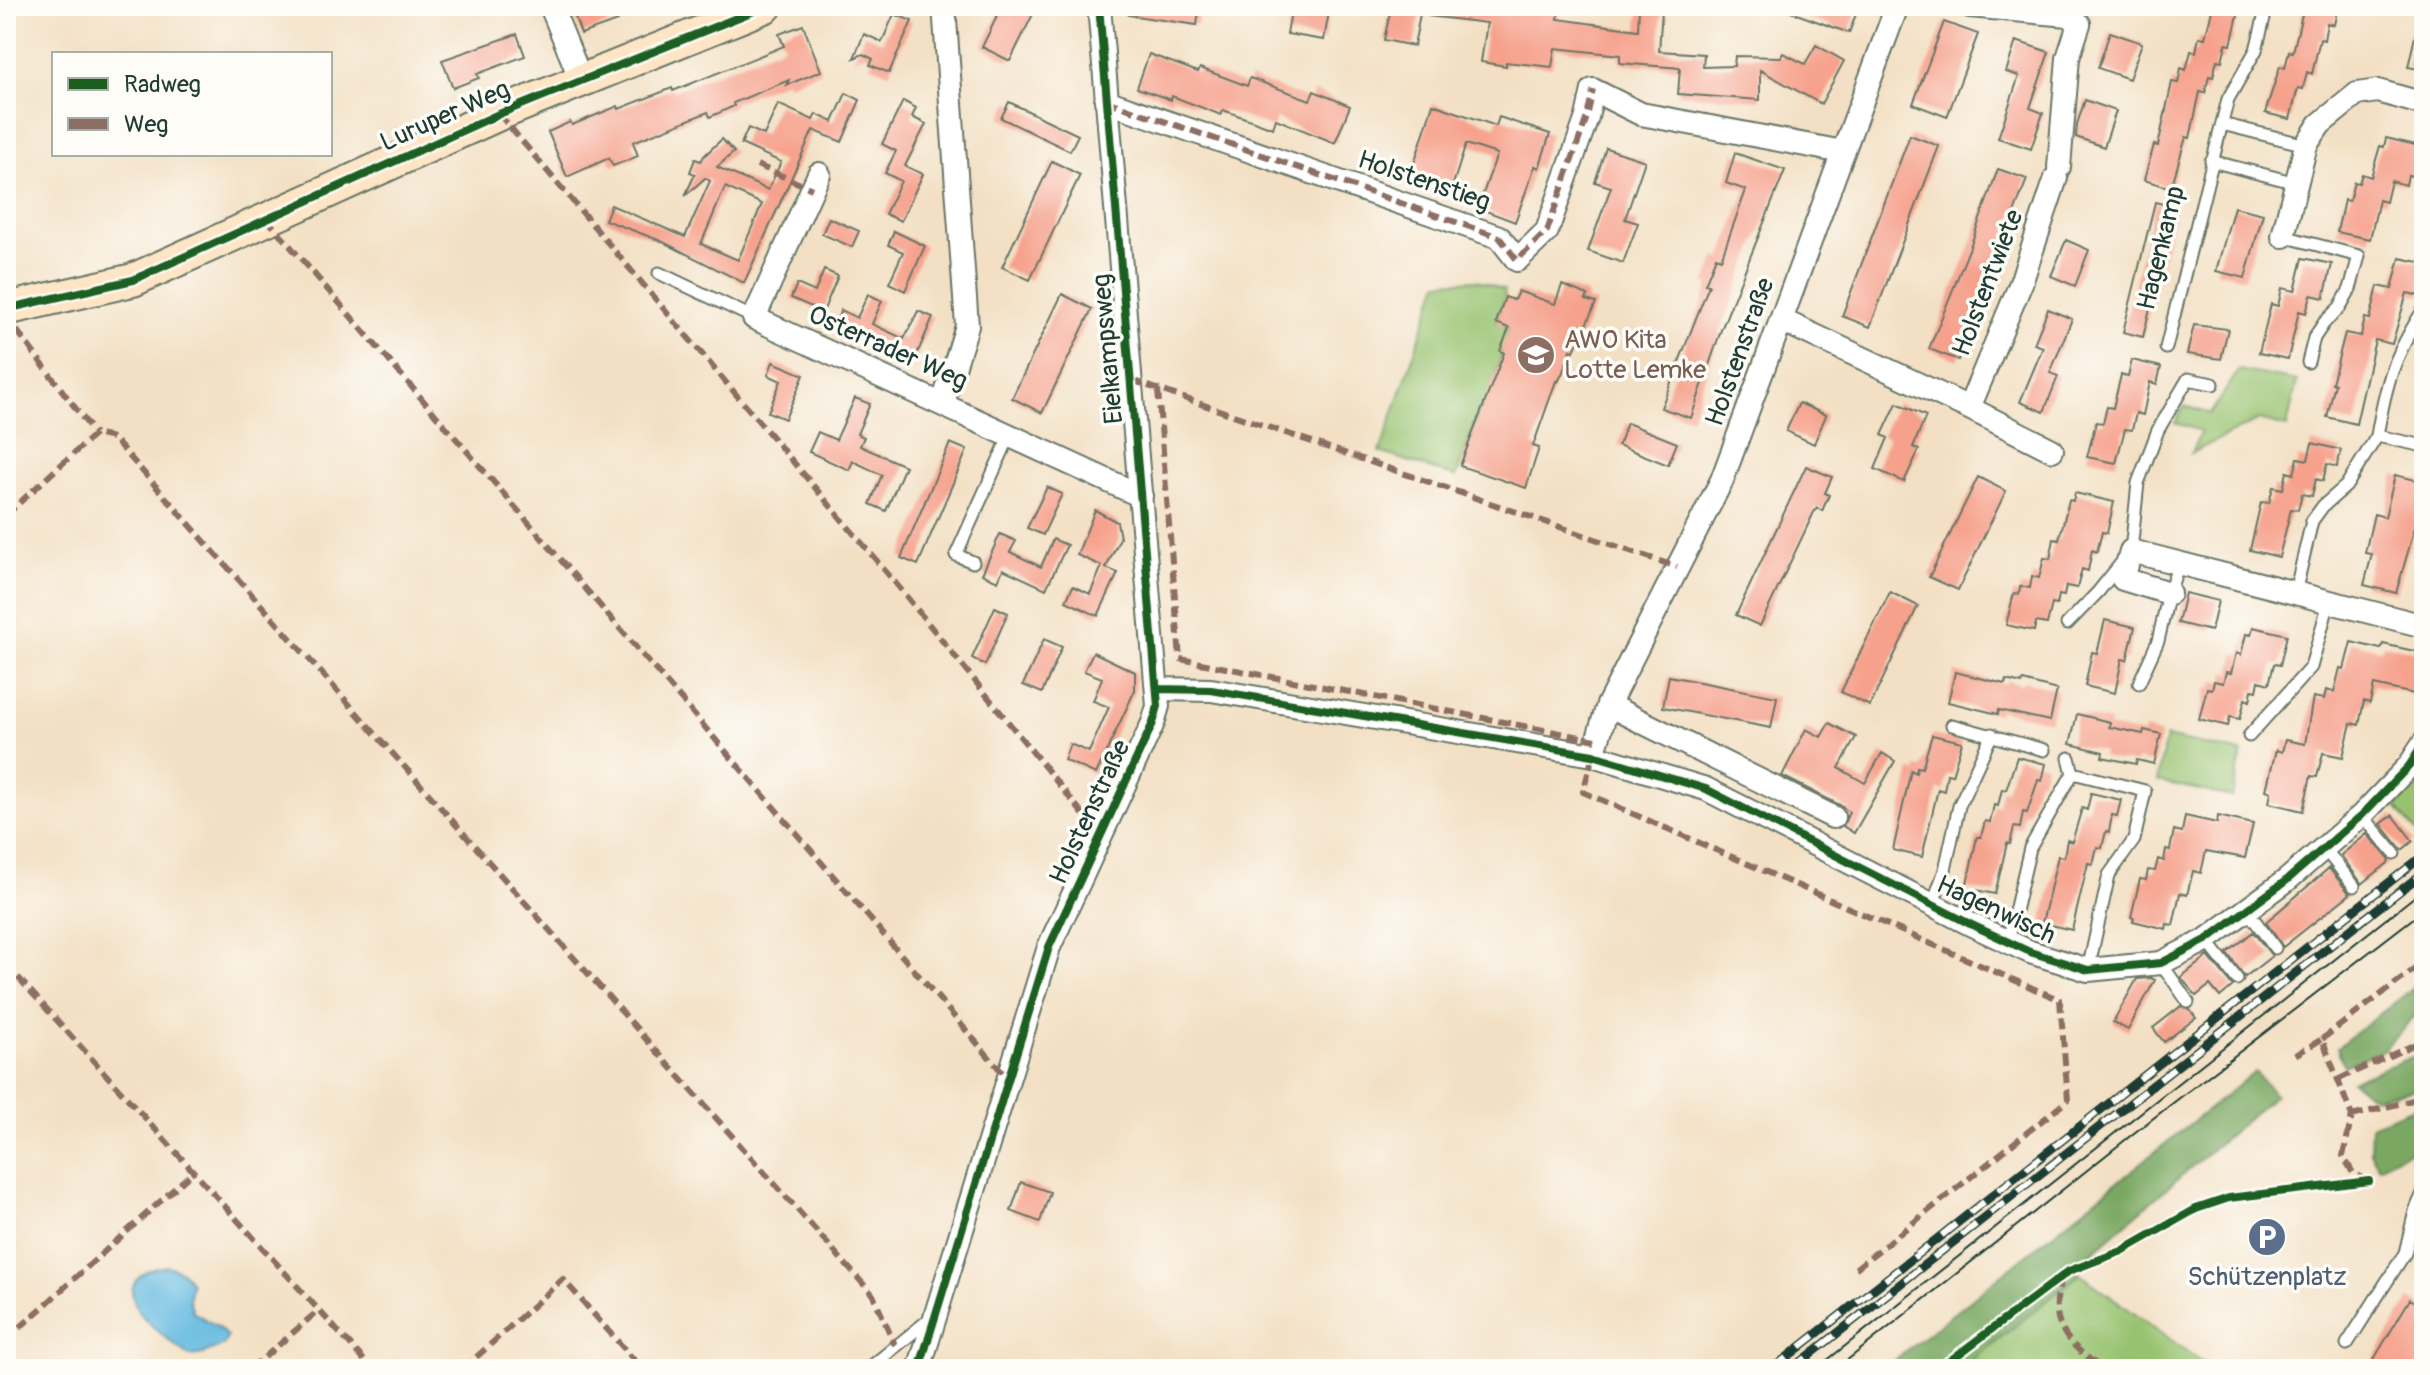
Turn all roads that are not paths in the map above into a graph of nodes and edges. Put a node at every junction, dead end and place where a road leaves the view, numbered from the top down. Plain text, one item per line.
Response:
1 (551, 6) edge
2 (766, 6) edge
3 (944, 6) edge
4 (1099, 6) edge
5 (1897, 6) edge
6 (1970, 6) edge
7 (2267, 6) edge
8 (581, 80) junction
9 (1106, 101) junction
10 (2424, 104) edge
11 (2222, 124) junction
12 (2306, 145) junction
13 (1843, 152) junction
14 (2211, 161) junction
15 (819, 174) dead end
16 (2296, 183) junction
17 (2283, 236) joint
18 (659, 273) dead end
19 (6, 309) edge
20 (2424, 309) edge
21 (754, 318) junction
22 (1781, 320) junction
23 (2166, 348) dead end
24 (2308, 362) dead end
25 (2213, 384) dead end
26 (943, 403) junction
27 (1969, 408) junction
28 (1011, 435) junction
29 (2377, 436) junction
30 (2424, 446) edge
31 (2052, 450) dead end
32 (1141, 496) junction
33 (2131, 551) junction
34 (2180, 561) junction
35 (973, 562) dead end
36 (2169, 593) junction
37 (2295, 593) junction
38 (2329, 602) junction
39 (2067, 624) dead end
40 (2424, 626) edge
41 (2139, 683) dead end
42 (1158, 689) junction
43 (1608, 705) junction
44 (1952, 725) dead end
45 (1992, 734) junction
46 (2249, 736) dead end
47 (2424, 743) edge
48 (2044, 750) dead end
49 (1593, 755) junction
50 (2069, 758) dead end
51 (2073, 773) junction
52 (2362, 815) junction
53 (1833, 817) dead end
54 (2324, 848) junction
55 (2394, 853) dead end
56 (2354, 886) dead end
57 (1933, 903) junction
58 (2247, 910) junction
59 (2206, 940) junction
60 (2008, 941) junction
61 (2275, 948) dead end
62 (2161, 963) junction
63 (2088, 970) junction
64 (2237, 979) dead end
65 (2188, 1002) dead end
66 (2424, 1191) edge
67 (938, 1313) junction
68 (2347, 1344) dead end
69 (872, 1368) edge
70 (919, 1369) edge

1 - 8 street
2 - 8 street, Luruper Weg
3 - 26 street
4 - 9 street, Eielkampsweg
5 - 13 street, Holstenstraße
6 - 27 street, Holstentwiete
7 - 11 lane, Hagenkamp
8 - 19 street, Luruper Weg
9 - 13 street, Holstenstieg
9 - 32 street, Eielkampsweg
10 - 12 street
11 - 12 lane
11 - 14 lane, Hagenkamp
12 - 16 street
13 - 22 street, Holstenstraße
14 - 16 lane, Hagenkamp
14 - 23 lane, Hagenkamp
15 - 21 street
16 - 17 street
17 - 24 lane
18 - 21 lane
20 - 29 lane
21 - 26 street, Osterrader Weg
22 - 27 street
22 - 43 street, Holstenstraße
25 - 33 lane
26 - 28 street, Osterrader Weg
27 - 31 street
28 - 32 street, Osterrader Weg
28 - 35 lane
29 - 30 lane
29 - 37 lane
32 - 42 street, Eielkampsweg
33 - 34 street
33 - 36 street
33 - 39 lane
34 - 36 lane
34 - 37 street
36 - 41 lane
37 - 38 street
38 - 40 street
38 - 46 lane
42 - 49 street
42 - 67 street, Holstenstraße
43 - 49 street, Holstenstraße
43 - 53 street
44 - 45 lane
45 - 48 lane
45 - 57 lane, Hagenwisch
47 - 52 street, Hagenwisch
49 - 57 street, Hagenwisch
50 - 51 lane
51 - 60 lane, Hagenwisch
51 - 63 lane, Hagenwisch
52 - 54 street, Hagenwisch
52 - 55 lane
54 - 56 lane
54 - 58 street, Hagenwisch
57 - 60 street, Hagenwisch
58 - 59 street, Hagenwisch
58 - 61 lane
59 - 62 street, Hagenwisch
59 - 64 lane
60 - 63 street, Hagenwisch
62 - 63 street, Hagenwisch
62 - 65 lane
66 - 68 lane
67 - 69 lane
67 - 70 street, Holstenstraße

